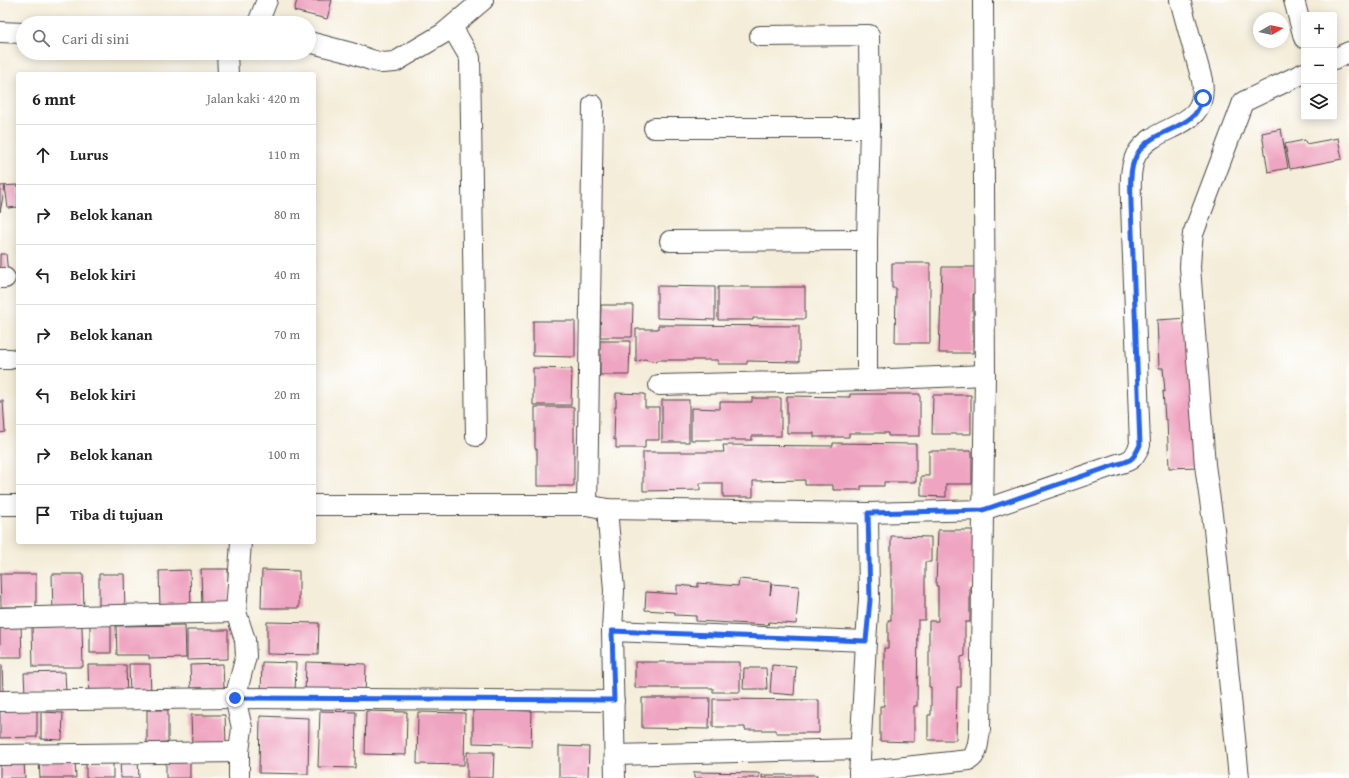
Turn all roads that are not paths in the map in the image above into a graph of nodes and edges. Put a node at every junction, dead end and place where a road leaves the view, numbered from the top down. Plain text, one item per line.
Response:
1 (267, 0) edge
2 (483, 0) edge
3 (983, 0) edge
4 (1180, 0) edge
5 (1294, 0) edge
6 (261, 16) edge
7 (452, 27) junction
8 (1301, 27) edge
9 (0, 32) edge
10 (16, 33) edge
11 (760, 36) dead end
12 (316, 44) edge
13 (1349, 52) edge
14 (1337, 58) edge
15 (227, 60) edge
16 (228, 72) edge
17 (1301, 74) edge
18 (593, 105) dead end
19 (654, 128) dead end
20 (870, 128) junction
21 (867, 240) junction
22 (670, 242) dead end
23 (985, 375) junction
24 (867, 380) junction
25 (659, 385) dead end
26 (476, 436) dead end
27 (0, 505) edge
28 (16, 505) edge
29 (316, 505) edge
30 (587, 505) junction
31 (607, 509) junction
32 (983, 510) junction
33 (868, 513) junction
34 (241, 544) edge
35 (236, 612) junction
36 (0, 618) edge
37 (612, 631) junction
38 (866, 641) junction
39 (235, 698) junction
40 (614, 700) junction
41 (0, 701) edge
42 (860, 749) junction
43 (239, 752) junction
44 (0, 755) edge
45 (615, 755) junction
46 (859, 775) edge
47 (239, 778) edge
48 (615, 778) edge
49 (1239, 778) edge

1 - 6 street
2 - 7 street
3 - 23 street
4 - 32 street
5 - 8 street
7 - 12 street
7 - 26 street
9 - 10 street
11 - 20 street
13 - 14 street
15 - 16 street
17 - 49 street
18 - 30 street
19 - 20 street
20 - 21 street
21 - 22 street
21 - 24 street
23 - 24 street
23 - 32 street
24 - 25 street
27 - 28 street
29 - 30 street
30 - 31 street
31 - 33 street
31 - 37 street
32 - 33 street
32 - 46 street
33 - 38 street
34 - 35 street
35 - 36 street
35 - 39 street
37 - 38 street
37 - 40 street
38 - 42 street
39 - 40 street
39 - 41 street
39 - 43 street
40 - 45 street
42 - 45 street
42 - 46 street
43 - 44 street
43 - 47 street
45 - 48 street

